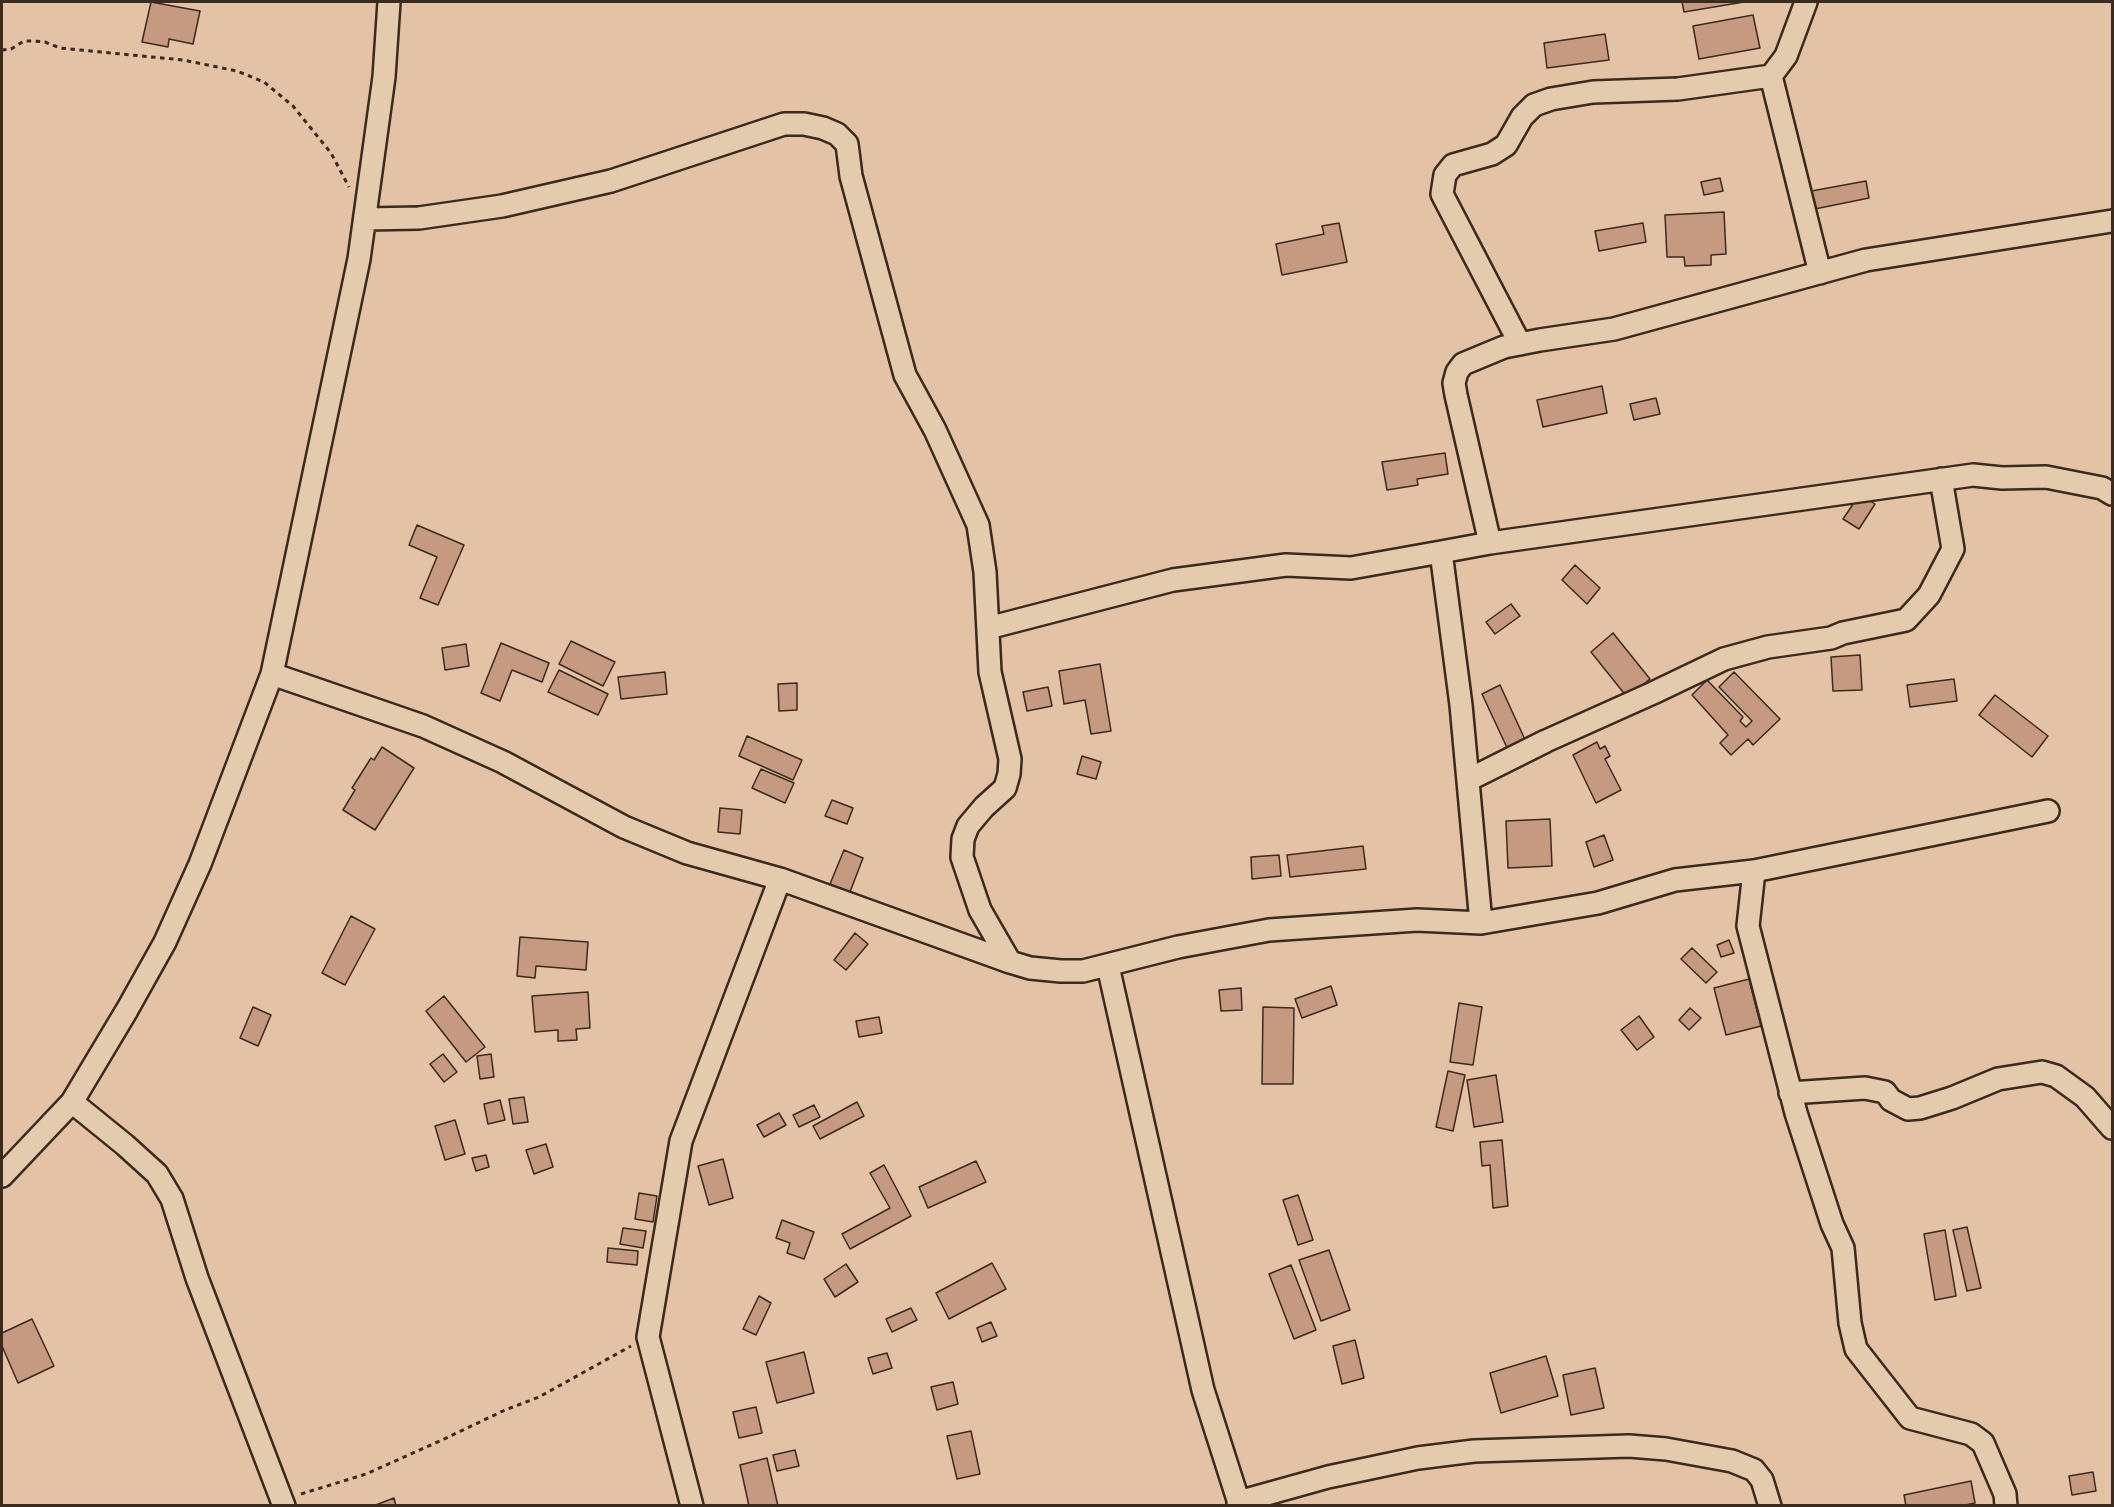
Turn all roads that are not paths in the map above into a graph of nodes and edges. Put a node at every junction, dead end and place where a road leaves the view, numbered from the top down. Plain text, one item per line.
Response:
1 (388, 2) edge
2 (1806, 2) edge
3 (1770, 75) junction
4 (366, 219) junction
5 (2112, 221) edge
6 (1820, 273) junction
7 (1520, 344) junction
8 (1941, 479) junction
9 (2112, 494) edge
10 (1490, 543) junction
11 (1441, 552) junction
12 (988, 628) junction
13 (272, 674) junction
14 (1468, 780) junction
15 (2048, 811) dead end
16 (1754, 871) junction
17 (780, 879) junction
18 (1481, 923) junction
19 (1010, 962) junction
20 (1108, 966) junction
21 (1790, 1093) junction
22 (72, 1102) junction
23 (2112, 1128) edge
24 (2, 1176) edge
25 (283, 1503) edge
26 (1239, 1504) edge
27 (692, 1506) edge
28 (1770, 1506) edge
29 (2006, 1506) edge

1 - 4 street
2 - 3 street
3 - 6 street
3 - 7 street
4 - 12 street
4 - 13 street
5 - 6 street
6 - 7 street
7 - 10 street
8 - 9 street
8 - 10 street
8 - 14 street
10 - 11 street
11 - 12 street
11 - 14 street
12 - 19 street
13 - 17 street
13 - 22 street
14 - 18 street
15 - 16 street
16 - 18 street
16 - 21 street
17 - 19 street
17 - 27 street
18 - 20 street
19 - 20 street
20 - 26 street
21 - 23 street
21 - 29 street
22 - 24 street
22 - 25 street
26 - 28 street

